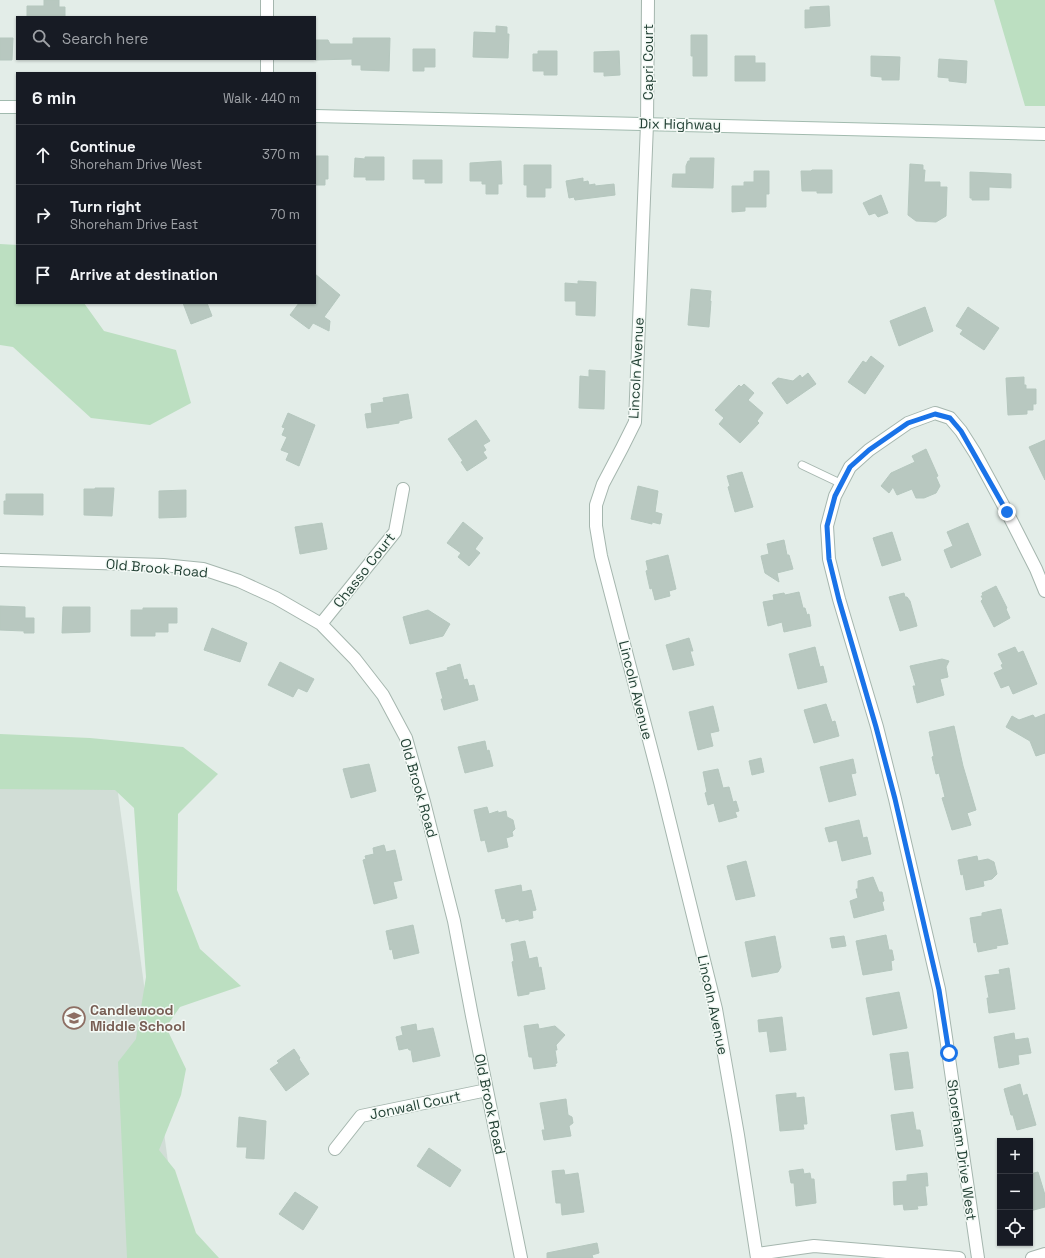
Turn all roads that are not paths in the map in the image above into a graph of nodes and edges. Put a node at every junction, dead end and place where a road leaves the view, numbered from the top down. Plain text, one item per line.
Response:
1 (267, 0) edge
2 (648, 0) edge
3 (267, 16) edge
4 (267, 60) edge
5 (267, 72) edge
6 (0, 106) edge
7 (16, 107) edge
8 (316, 116) edge
9 (647, 124) junction
10 (1045, 134) edge
11 (802, 465) dead end
12 (842, 484) junction
13 (403, 489) dead end
14 (0, 560) edge
15 (1045, 591) edge
16 (321, 624) junction
17 (487, 1090) junction
18 (335, 1149) dead end
19 (1045, 1254) edge
20 (757, 1256) edge
21 (521, 1258) edge
22 (959, 1258) edge
23 (978, 1258) edge
24 (1032, 1258) edge

1 - 3 street
2 - 9 street, Capri Court
4 - 5 street
6 - 7 street
8 - 9 street, Dix Highway
9 - 10 street, Dix Highway
9 - 20 street, Lincoln Avenue
11 - 12 lane
12 - 15 street, Shoreham Drive West
12 - 23 street, Shoreham Drive West
13 - 16 street, Chasso Court
14 - 16 street, Old Brook Road
16 - 17 street, Old Brook Road
17 - 18 street, Jonwall Court
17 - 21 street, Old Brook Road
19 - 24 street
20 - 22 street

